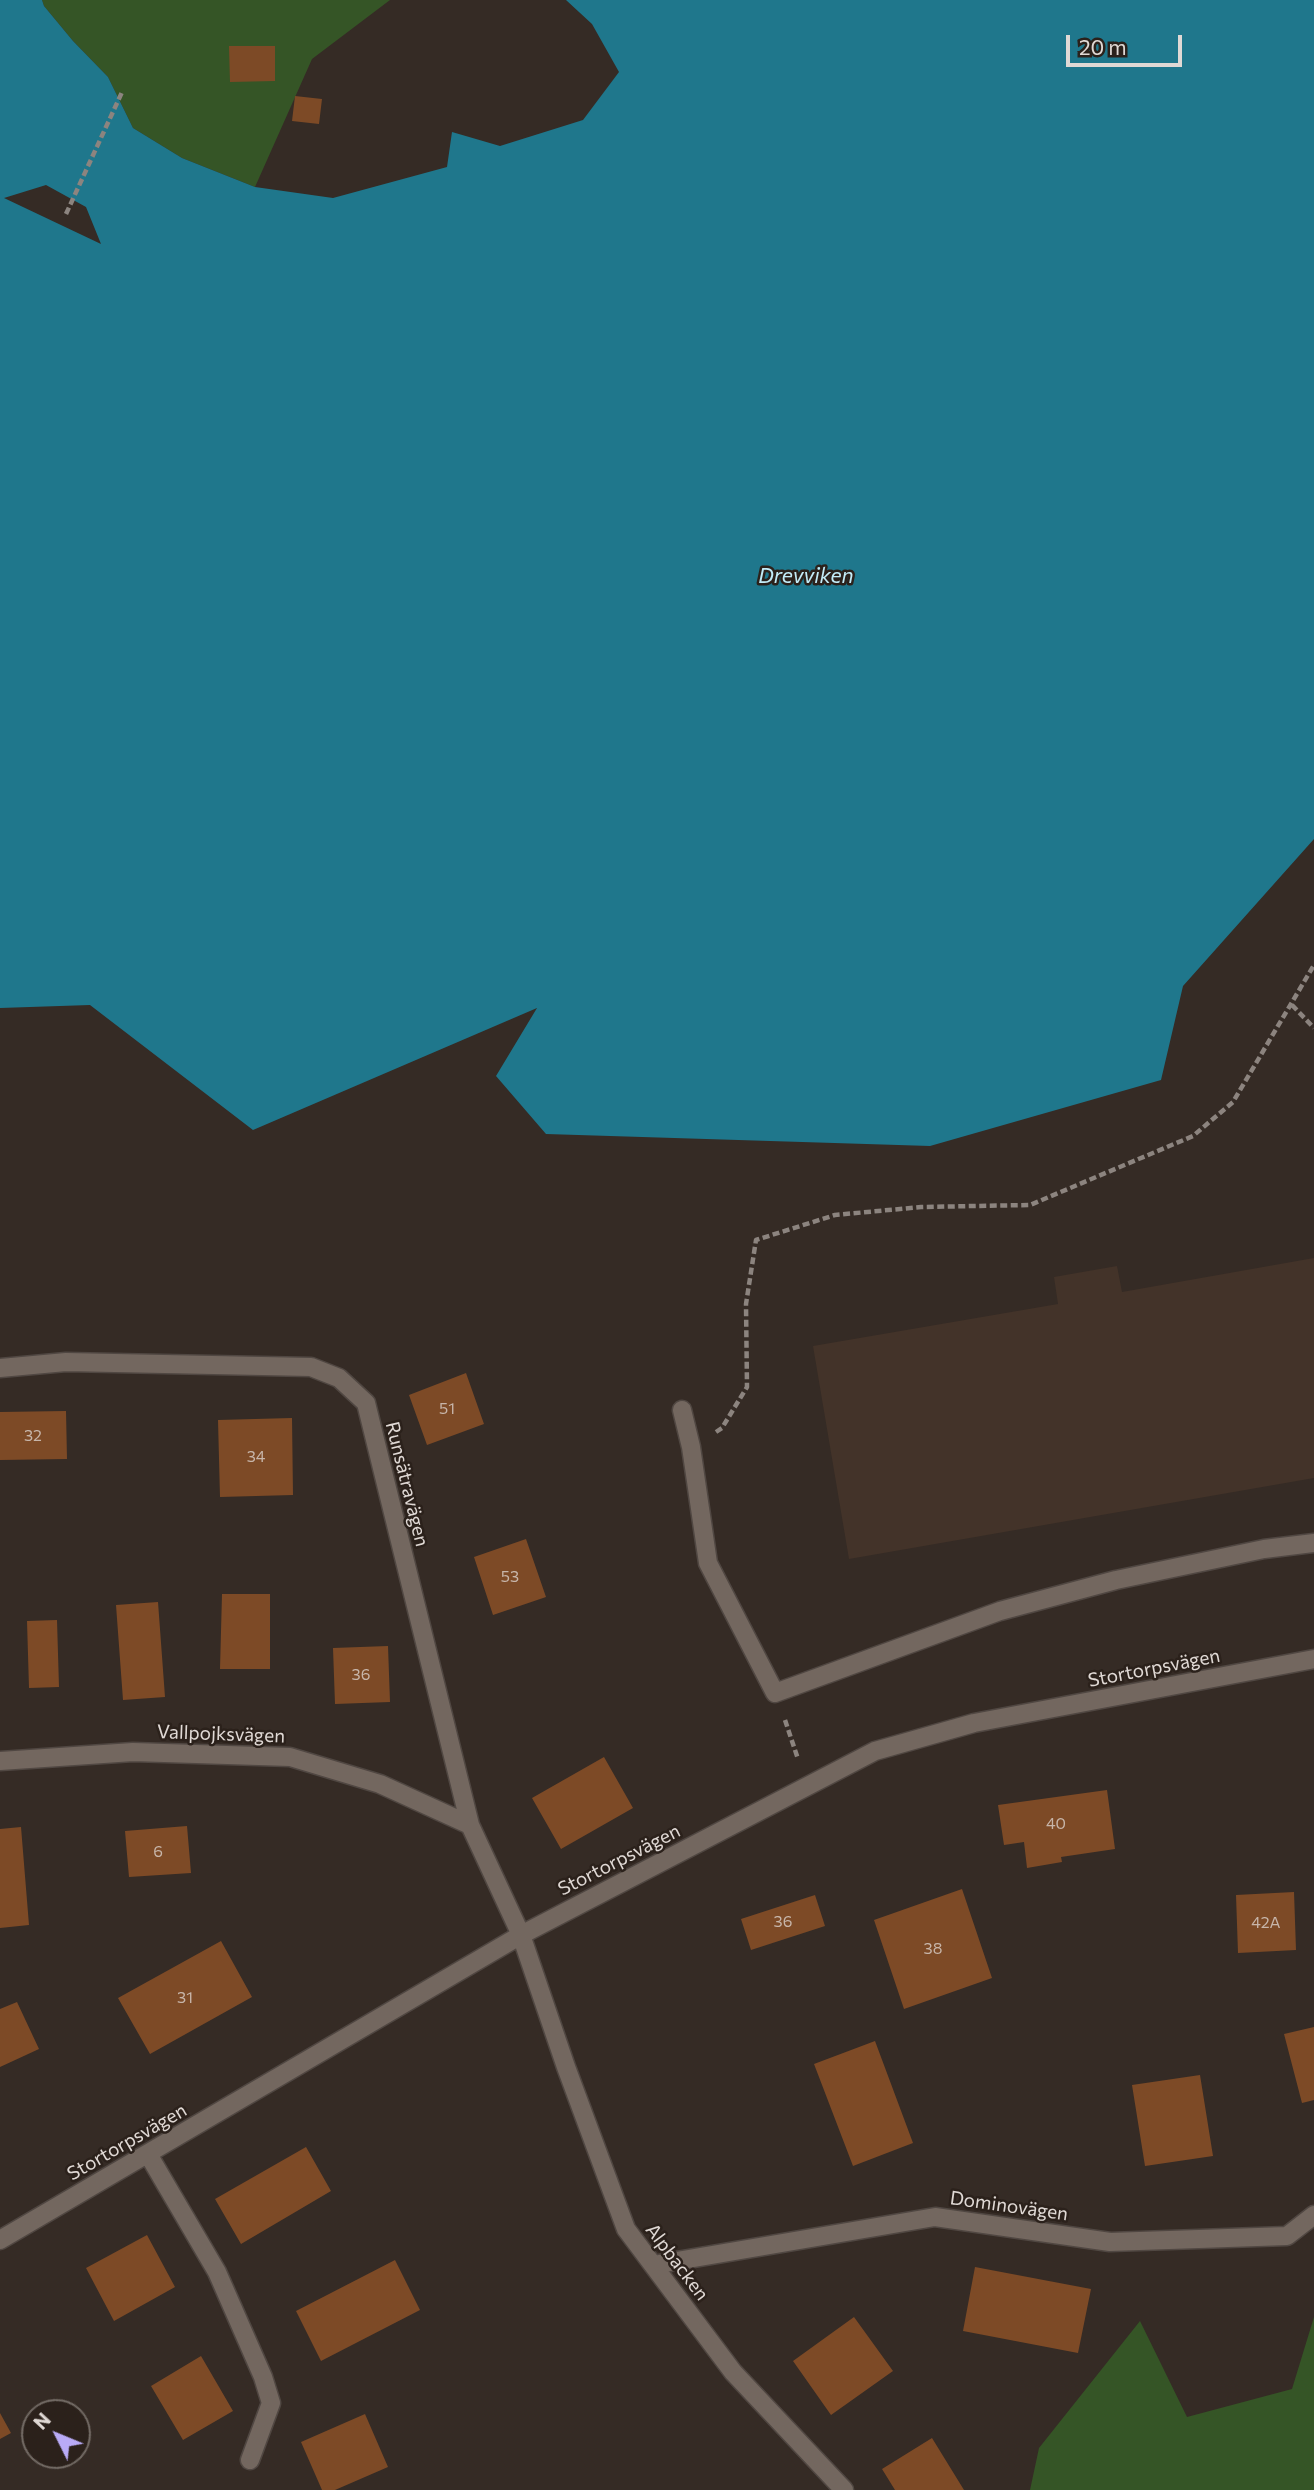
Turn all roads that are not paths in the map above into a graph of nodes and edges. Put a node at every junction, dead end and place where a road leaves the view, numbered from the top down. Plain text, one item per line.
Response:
1 (0, 1368) edge
2 (682, 1410) dead end
3 (1314, 1542) edge
4 (1314, 1659) edge
5 (0, 1761) edge
6 (470, 1825) junction
7 (521, 1936) junction
8 (148, 2154) junction
9 (1314, 2215) edge
10 (0, 2241) edge
11 (653, 2265) junction
12 (250, 2460) dead end
13 (844, 2490) edge

1 - 6 street, Runsätravägen
2 - 3 street
4 - 7 street, Stortorpsvägen
5 - 6 street, Vallpojksvägen
6 - 7 street, Runsätravägen
7 - 8 street, Stortorpsvägen
7 - 11 street, Alpbacken
8 - 10 street, Stortorpsvägen
8 - 12 street
9 - 11 street, Dominovägen
11 - 13 street, Alpbacken

